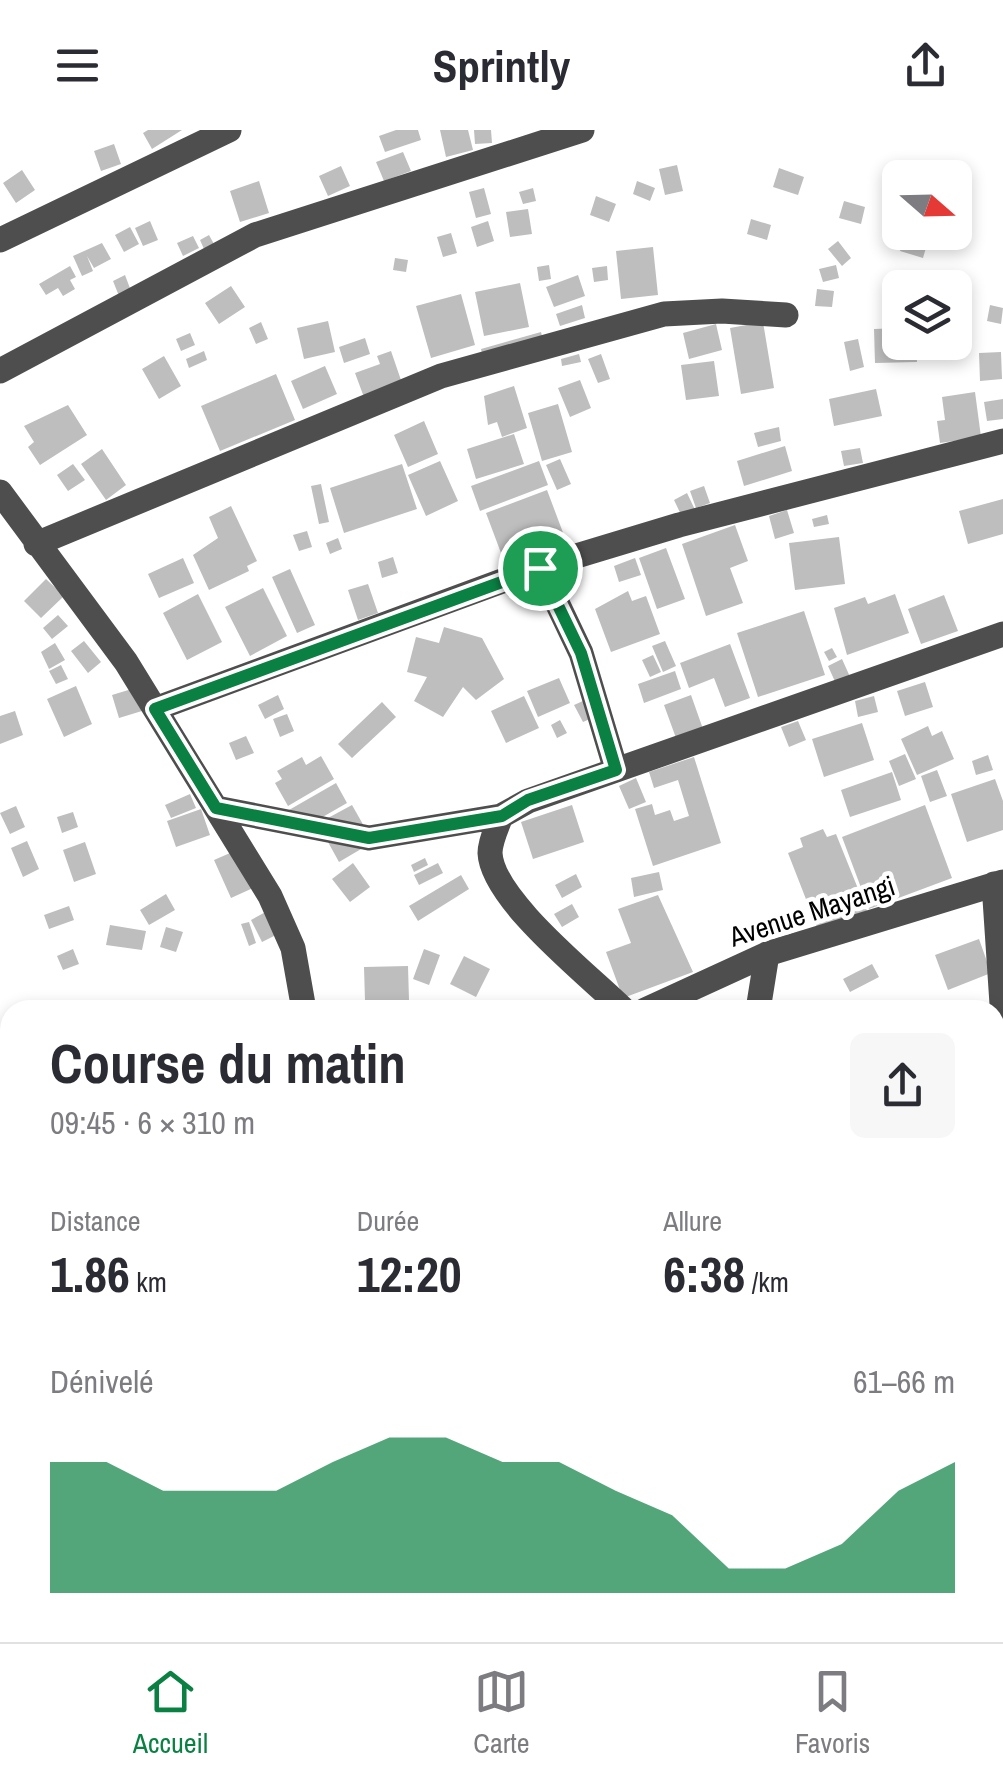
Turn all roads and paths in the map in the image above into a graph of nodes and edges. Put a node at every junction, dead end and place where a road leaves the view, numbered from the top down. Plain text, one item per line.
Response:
1 (229, 130) edge
2 (582, 130) edge
3 (0, 240) edge
4 (786, 316) dead end
5 (0, 371) edge
6 (1003, 442) edge
7 (0, 492) edge
8 (36, 544) junction
9 (540, 568) junction
10 (1003, 634) edge
11 (155, 709) junction
12 (616, 770) junction
13 (216, 808) junction
14 (502, 816) junction
15 (999, 883) edge
16 (768, 954) junction
17 (302, 1000) edge
18 (614, 1000) edge
19 (667, 1000) edge
20 (760, 1000) edge
21 (1002, 1000) edge

1 - 3 street
2 - 5 street
4 - 8 street
6 - 9 street
7 - 8 street
8 - 11 street
9 - 11 street
9 - 12 street
10 - 12 street
11 - 13 street
12 - 14 street
13 - 14 street
13 - 17 street
14 - 18 street
15 - 16 street, Avenue Mayangi
15 - 21 street
16 - 19 street, Avenue Mayangi
16 - 20 street

